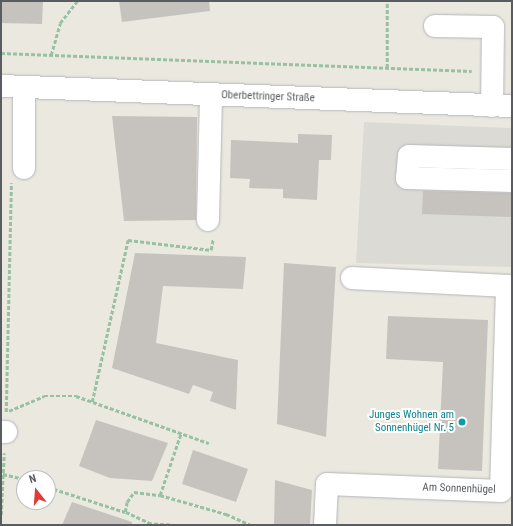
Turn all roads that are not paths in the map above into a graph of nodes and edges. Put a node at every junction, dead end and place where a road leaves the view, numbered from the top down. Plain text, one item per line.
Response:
1 (435, 26) dead end
2 (1, 86) edge
3 (24, 87) junction
4 (211, 95) junction
5 (502, 106) edge
6 (512, 159) edge
7 (17, 172) road end
8 (512, 181) edge
9 (208, 220) road end
10 (352, 278) dead end
11 (509, 286) edge
12 (325, 525) edge

1 - 5 street
2 - 3 street, Oberbettringer Straße
3 - 4 street, Oberbettringer Straße
3 - 7 street
4 - 5 street, Oberbettringer Straße
4 - 9 street
6 - 8 street
10 - 11 street, Am Sonnenhügel
11 - 12 street, Am Sonnenhügel

